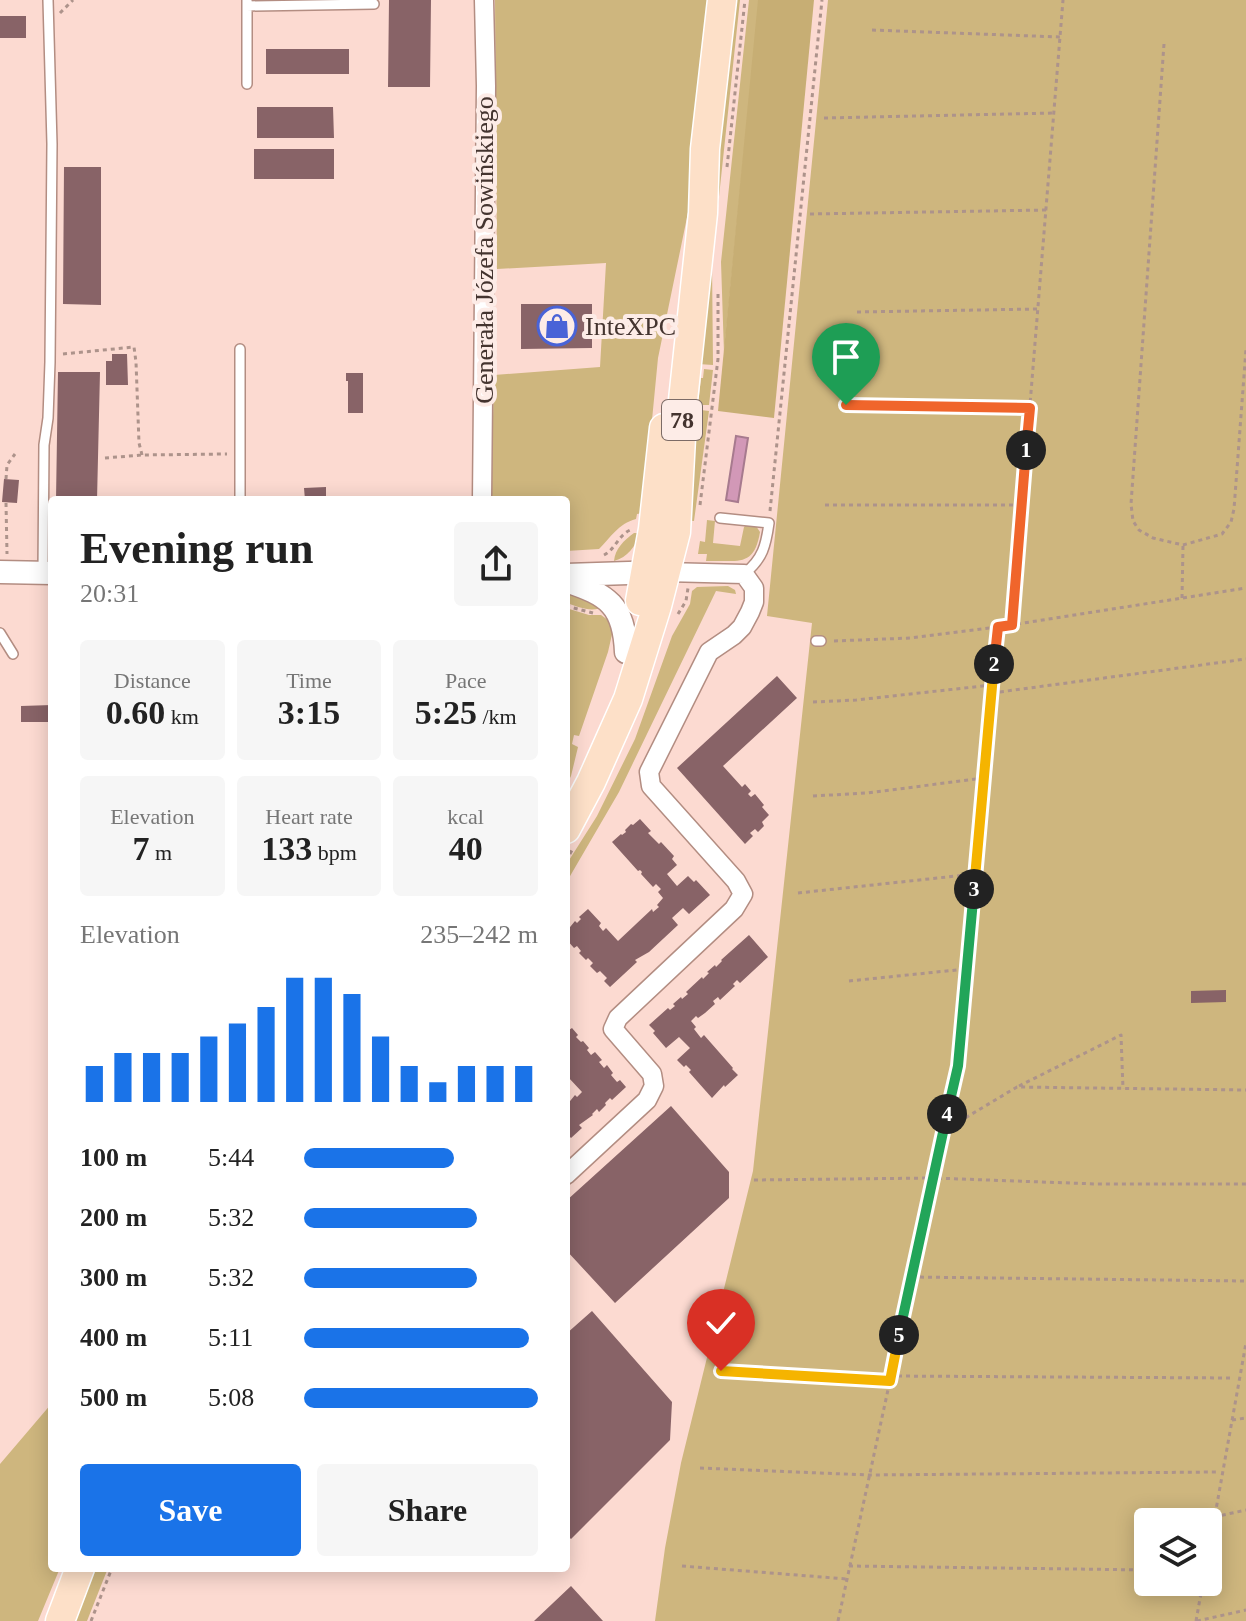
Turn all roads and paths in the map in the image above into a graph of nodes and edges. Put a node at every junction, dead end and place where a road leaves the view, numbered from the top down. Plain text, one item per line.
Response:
1 (48, 0) edge
2 (73, 0) edge
3 (484, 0) edge
4 (722, 0) edge
5 (745, 0) edge
6 (822, 0) edge
7 (1063, 0) edge
8 (247, 3) edge
9 (374, 4) dead end
10 (59, 14) dead end
11 (872, 30) dead end
12 (1060, 37) junction
13 (1164, 44) dead end
14 (247, 84) dead end
15 (1054, 113) junction
16 (824, 118) dead end
17 (705, 149) junction
18 (727, 168) dead end
19 (1046, 210) junction
20 (810, 214) dead end
21 (718, 288) dead end
22 (1038, 309) junction
23 (857, 312) dead end
24 (240, 349) dead end
25 (1246, 349) edge
26 (55, 354) dead end
27 (846, 405) dead end
28 (1030, 408) junction
29 (15, 454) dead end
30 (230, 454) dead end
31 (142, 455) junction
32 (105, 458) dead end
33 (6, 479) dead end
34 (240, 496) edge
35 (482, 496) edge
36 (6, 503) dead end
37 (825, 505) dead end
38 (1022, 505) junction
39 (699, 515) dead end
40 (720, 518) dead end
41 (769, 523) junction
42 (639, 527) dead end
43 (1183, 545) junction
44 (599, 557) dead end
45 (4, 563) edge
46 (48, 572) edge
47 (666, 577) junction
48 (746, 577) junction
49 (570, 578) edge
50 (570, 580) edge
51 (1246, 588) edge
52 (1182, 598) junction
53 (679, 614) dead end
54 (1012, 625) junction
55 (998, 627) junction
56 (0, 633) edge
57 (818, 641) dead end
58 (626, 652) junction
59 (13, 654) dead end
60 (1246, 659) edge
61 (992, 685) junction
62 (992, 693) junction
63 (813, 702) dead end
64 (984, 778) junction
65 (570, 791) edge
66 (813, 796) dead end
67 (570, 821) edge
68 (975, 874) junction
69 (798, 893) dead end
70 (966, 969) junction
71 (849, 981) dead end
72 (1017, 1087) junction
73 (1123, 1089) junction
74 (1246, 1090) edge
75 (943, 1131) junction
76 (570, 1171) edge
77 (933, 1178) junction
78 (754, 1180) dead end
79 (1246, 1184) edge
80 (912, 1277) junction
81 (1246, 1281) edge
82 (1246, 1343) edge
83 (721, 1371) dead end
84 (890, 1378) junction
85 (1233, 1378) dead end
86 (1246, 1418) edge
87 (1232, 1420) junction
88 (700, 1468) dead end
89 (1216, 1472) dead end
90 (869, 1475) junction
91 (1216, 1508) edge
92 (1246, 1510) edge
93 (1222, 1515) edge
94 (682, 1566) dead end
95 (849, 1566) junction
96 (1134, 1570) edge
97 (78, 1572) edge
98 (110, 1572) edge
99 (847, 1579) junction
100 (1201, 1596) edge
101 (1246, 1610) edge
102 (93, 1615) junction
103 (60, 1621) edge
104 (81, 1621) edge
105 (91, 1621) edge
106 (838, 1621) edge
107 (1197, 1621) edge

1 - 46 lane
2 - 10 path
3 - 35 street, Generała Józefa Sowińskiego
4 - 17 main road, 78
5 - 18 path
6 - 41 path
7 - 12 path
8 - 9 lane
8 - 14 lane
11 - 12 path
12 - 15 path
13 - 43 path
15 - 16 path
15 - 19 path
17 - 47 main road, 78
17 - 47 main road, 78
19 - 20 path
19 - 22 path
21 - 39 path
22 - 23 path
22 - 28 path
24 - 34 lane
25 - 43 path
26 - 31 path
27 - 28 path
28 - 38 path
29 - 33 path
30 - 31 path
31 - 32 path
36 - 45 path
37 - 38 path
38 - 54 path
40 - 41 lane
41 - 48 lane
42 - 44 path
43 - 52 path
45 - 46 street
47 - 48 street
47 - 49 street
47 - 53 path
47 - 58 main road, 78
47 - 67 main road, 78
48 - 76 street
50 - 58 street
51 - 52 path
52 - 54 path
54 - 55 path
55 - 57 path
55 - 61 path
56 - 59 lane
58 - 65 main road, 78
60 - 62 path
61 - 62 path
61 - 63 path
62 - 64 path
64 - 66 path
64 - 68 path
68 - 69 path
68 - 70 path
70 - 71 path
70 - 75 path
72 - 73 path
72 - 73 path
72 - 75 path
73 - 74 path
75 - 77 path
77 - 78 path
77 - 79 path
77 - 80 path
80 - 81 path
80 - 84 path
82 - 87 path
83 - 84 path
84 - 85 path
84 - 90 path
86 - 87 path
87 - 91 path
88 - 90 path
89 - 90 path
90 - 95 path
92 - 93 path
94 - 99 path
95 - 96 path
95 - 99 path
97 - 103 main road
98 - 102 path
99 - 106 path
100 - 107 path
101 - 107 path
102 - 104 path
102 - 105 path

